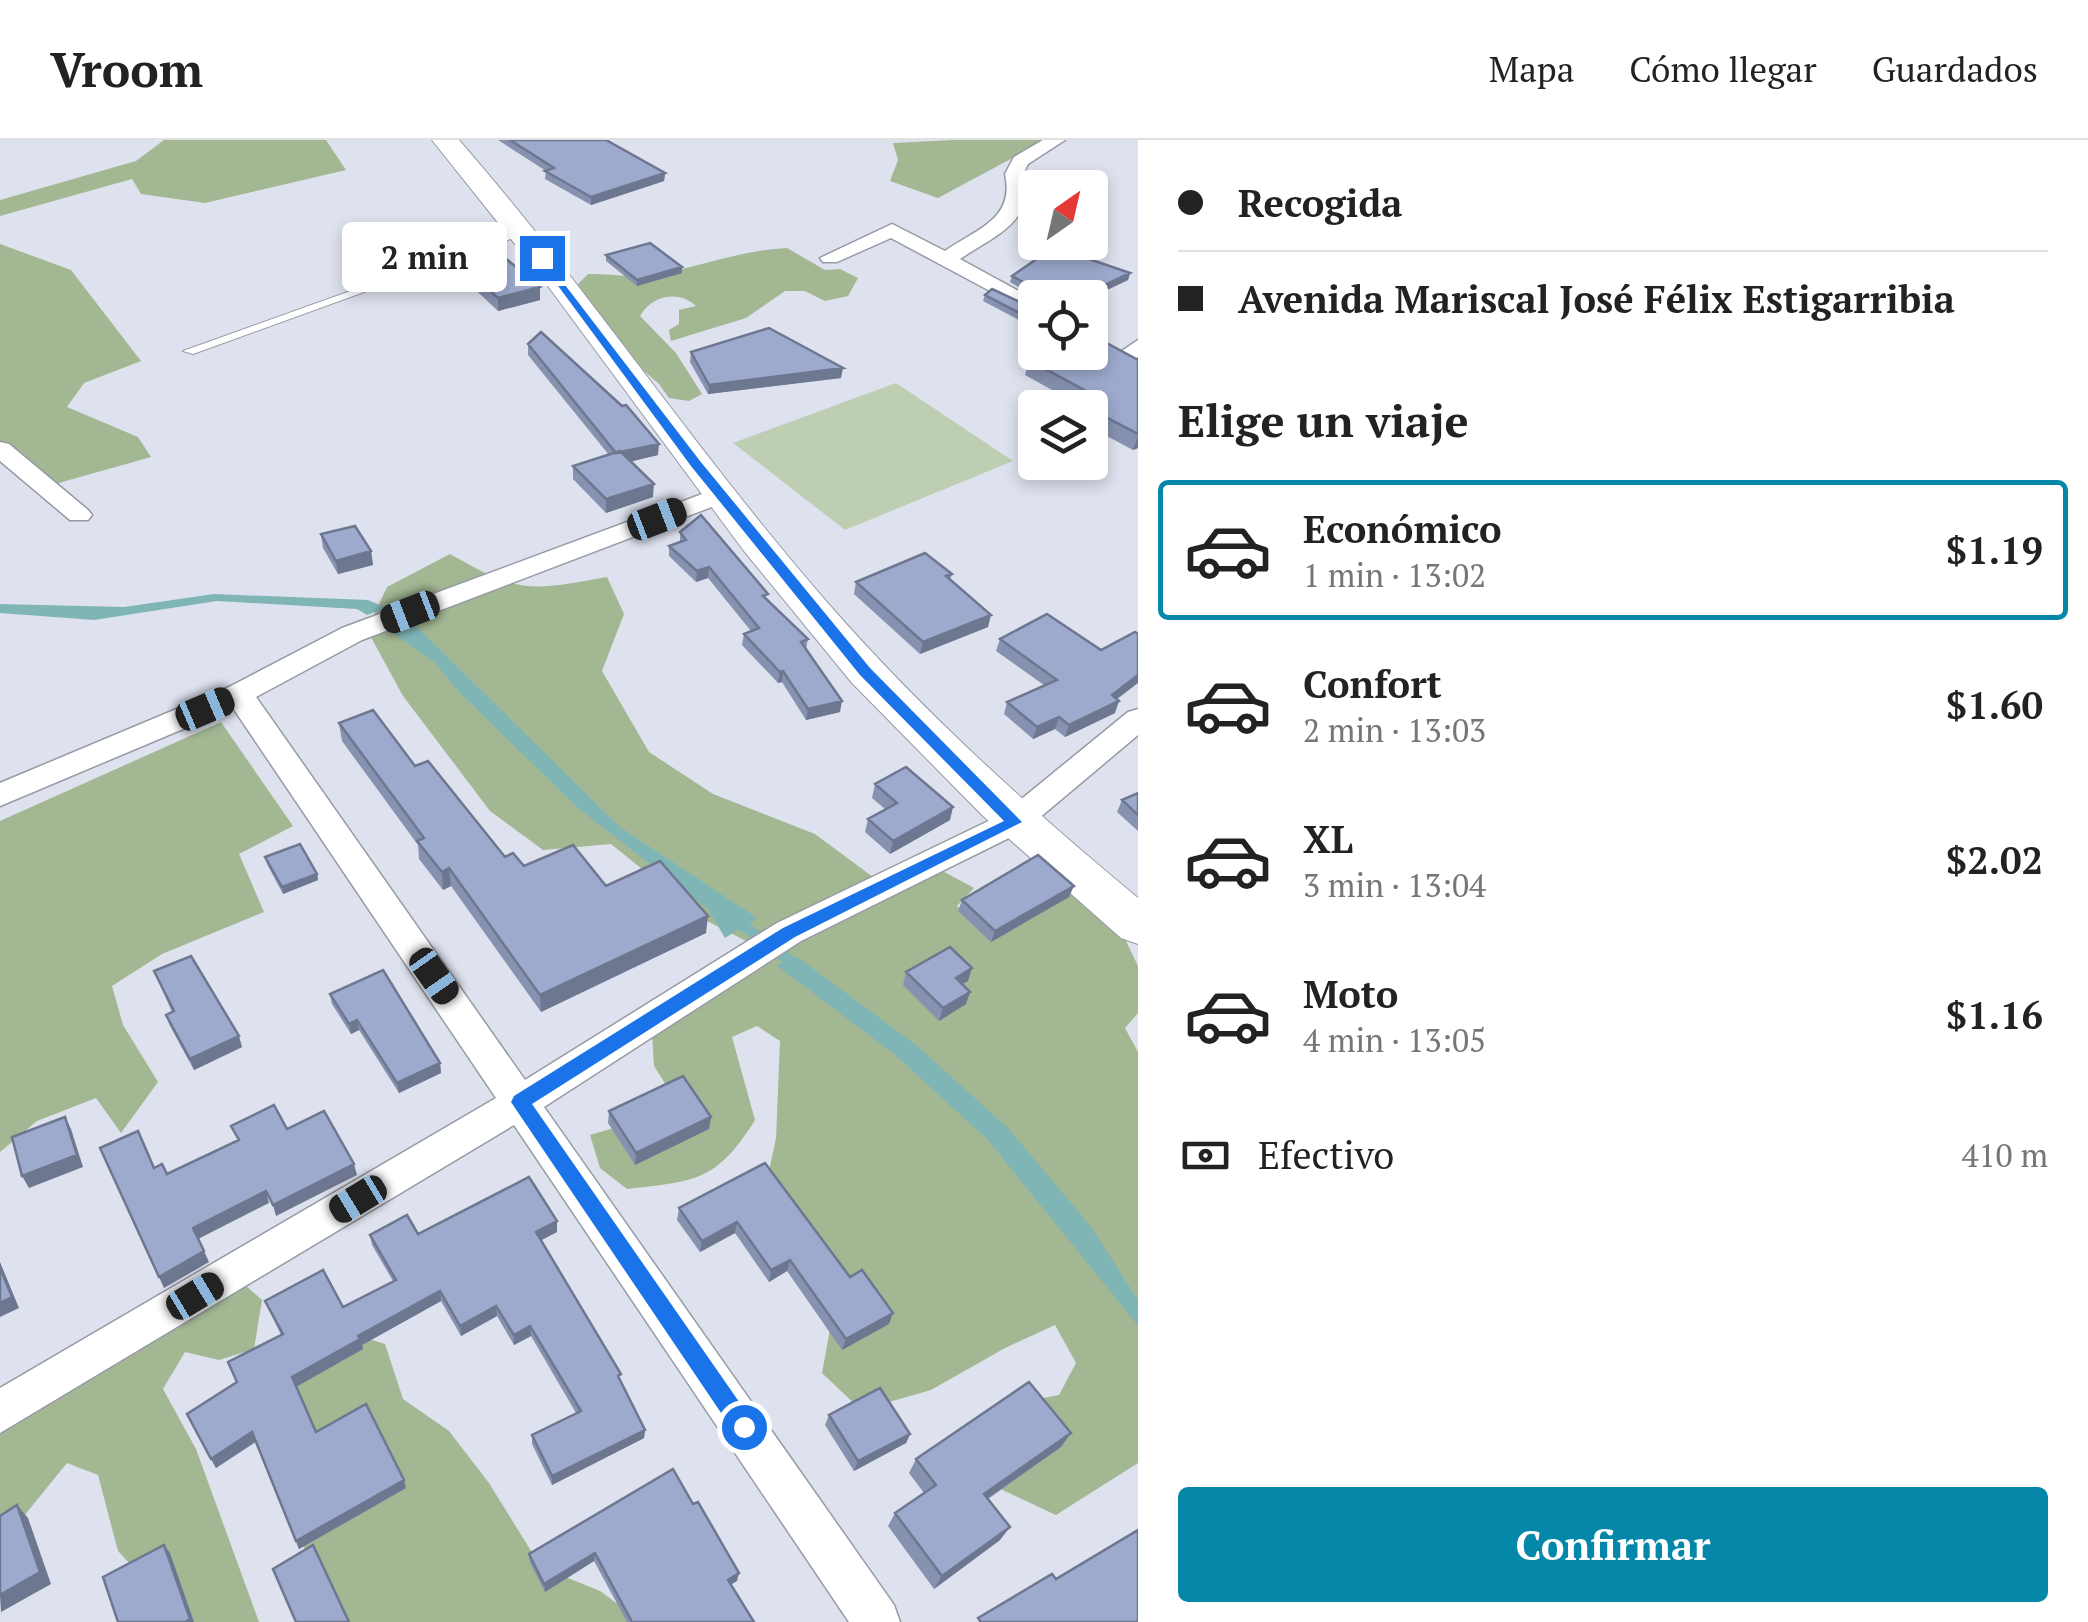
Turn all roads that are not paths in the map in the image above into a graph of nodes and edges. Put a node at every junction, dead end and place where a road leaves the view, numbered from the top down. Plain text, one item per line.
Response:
1 (445, 140) edge
2 (1056, 140) edge
3 (522, 233) junction
4 (830, 258) dead end
5 (946, 260) junction
6 (1018, 300) edge
7 (188, 351) dead end
8 (0, 448) edge
9 (721, 495) junction
10 (80, 515) dead end
11 (239, 694) junction
12 (1138, 719) edge
13 (0, 796) edge
14 (1014, 822) junction
15 (1138, 925) edge
16 (520, 1102) junction
17 (0, 1412) edge
18 (877, 1622) edge

1 - 3 main road
2 - 5 street
3 - 7 lane
3 - 9 main road
4 - 5 street
5 - 6 street
8 - 10 street
9 - 11 street
9 - 14 main road
11 - 13 street
11 - 16 street
12 - 14 street
14 - 15 main road
14 - 16 street
16 - 17 street
16 - 18 street

